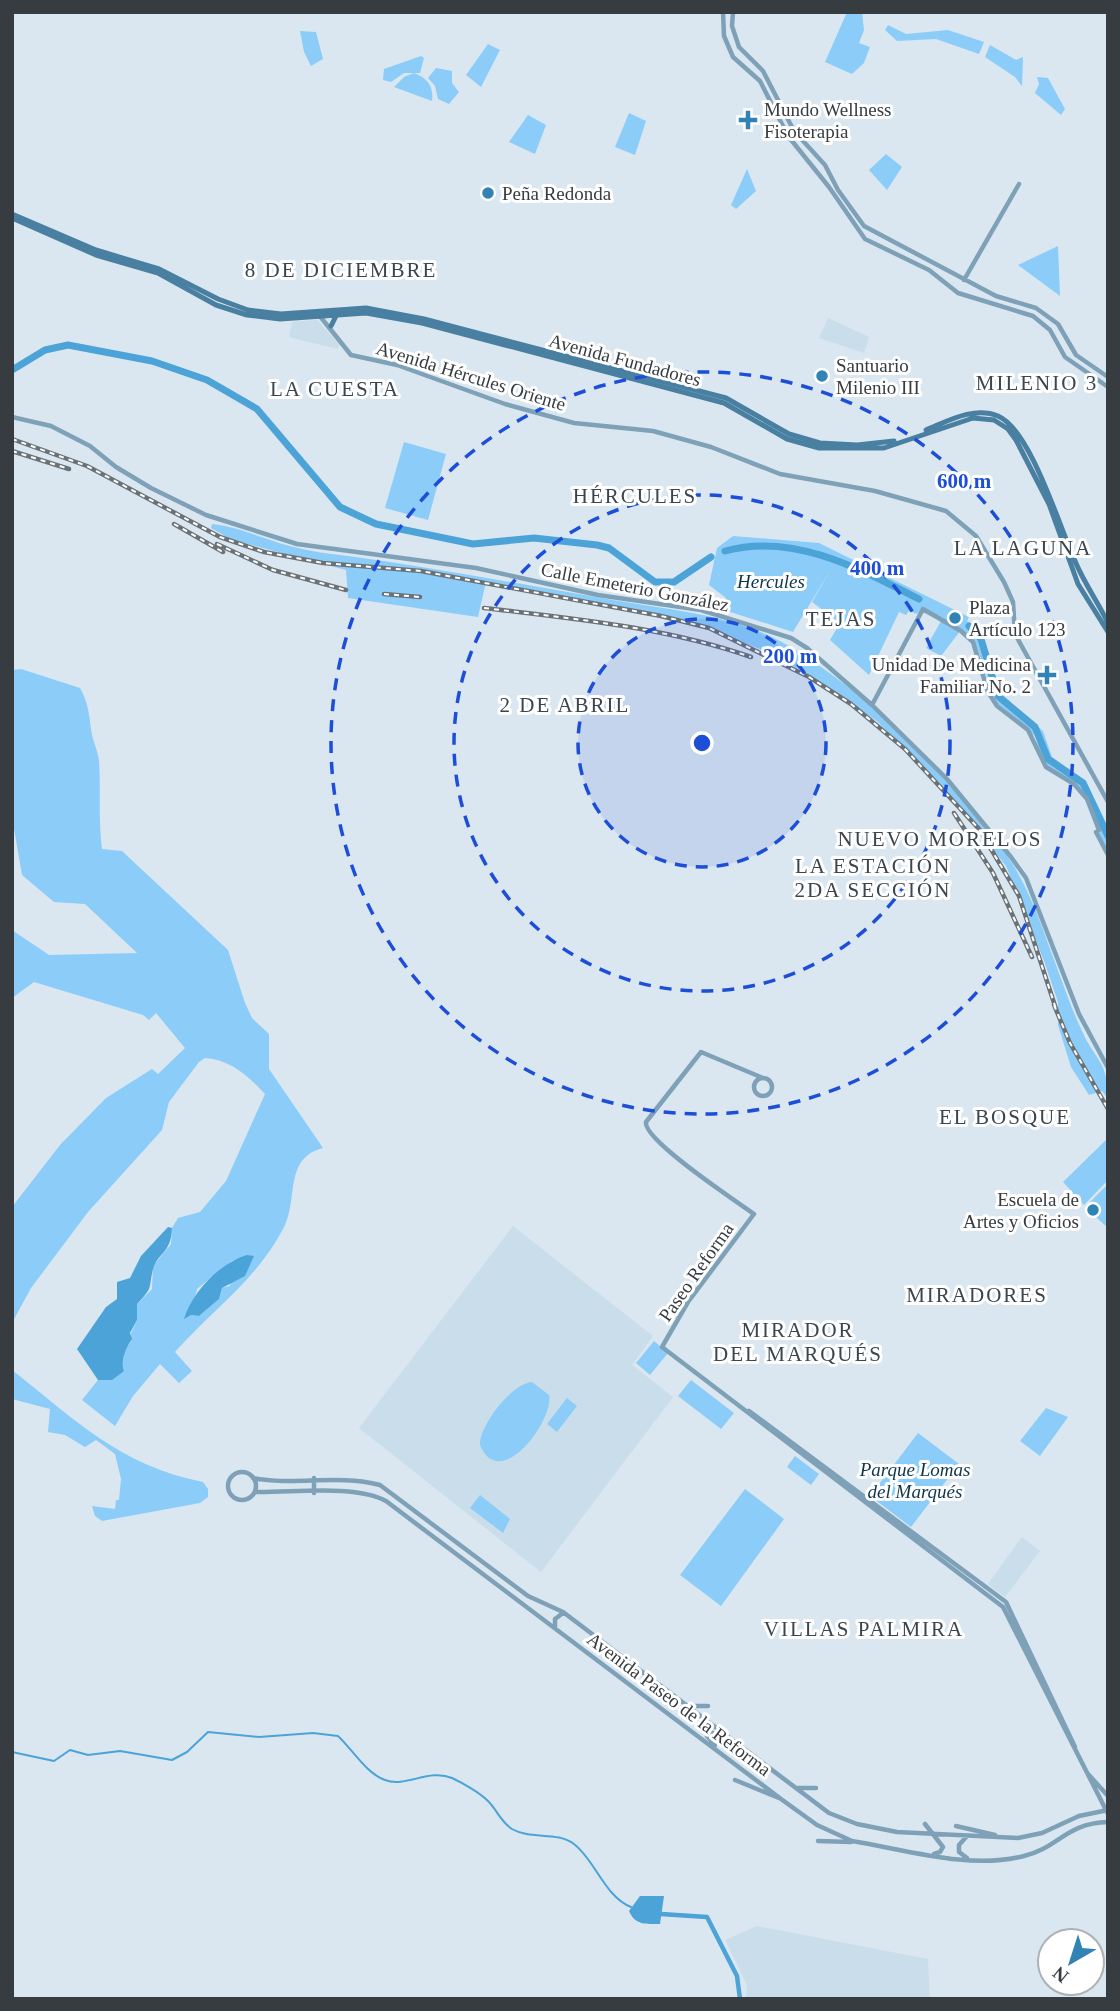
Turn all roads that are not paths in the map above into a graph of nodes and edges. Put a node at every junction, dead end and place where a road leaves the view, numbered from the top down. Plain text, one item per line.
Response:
1 (723, 12) edge
2 (733, 12) edge
3 (732, 22) junction
4 (722, 23) junction
5 (736, 40) junction
6 (726, 41) junction
7 (1019, 184) dead end
8 (12, 216) edge
9 (958, 277) junction
10 (964, 280) junction
11 (971, 284) junction
12 (954, 291) junction
13 (966, 297) junction
14 (318, 313) junction
15 (337, 314) junction
16 (331, 326) junction
17 (1108, 377) edge
18 (1108, 387) edge
19 (12, 417) edge
20 (1108, 623) edge
21 (1108, 632) edge
22 (872, 705) junction
23 (1108, 802) edge
24 (1108, 855) edge
25 (1108, 1068) edge
26 (746, 1072) junction
27 (763, 1078) junction
28 (756, 1082) junction
29 (748, 1411) junction
30 (253, 1478) junction
31 (314, 1478) junction
32 (255, 1492) junction
33 (314, 1493) junction
34 (428, 1521) junction
35 (423, 1528) junction
36 (563, 1612) junction
37 (555, 1628) junction
38 (687, 1706) junction
39 (708, 1706) dead end
40 (734, 1741) junction
41 (724, 1755) junction
42 (735, 1780) dead end
43 (795, 1788) junction
44 (816, 1788) dead end
45 (1108, 1796) edge
46 (781, 1799) junction
47 (1108, 1810) edge
48 (1108, 1822) edge
49 (925, 1824) dead end
50 (956, 1826) dead end
51 (933, 1834) junction
52 (968, 1836) junction
53 (1006, 1838) junction
54 (818, 1841) dead end
55 (852, 1842) junction
56 (932, 1854) junction
57 (974, 1861) junction

1 - 4 street
2 - 3 street
3 - 4 street
3 - 5 street
4 - 6 street
5 - 6 street
5 - 9 street
6 - 12 street
7 - 10 street
8 - 14 main road, Avenida Fundadores
9 - 10 street
9 - 12 street
10 - 11 street
11 - 13 street
11 - 17 street
12 - 13 street
13 - 18 street
14 - 15 main road, Avenida Fundadores
14 - 16 street
14 - 20 main road, Avenida Fundadores
15 - 16 main road
15 - 21 main road, Avenida Fundadores
16 - 23 street, Avenida Hércules Oriente
19 - 22 street, Calle Emeterio González
22 - 24 street
22 - 25 street, Calle Emeterio González
26 - 27 street
26 - 28 street
26 - 29 street, Paseo Reforma
27 - 28 street
27 - 28 street
29 - 45 street
29 - 47 street
30 - 31 street, Avenida Paseo de la Reforma
30 - 32 street
30 - 32 street
31 - 33 street
31 - 34 street, Avenida Paseo de la Reforma
32 - 33 street, Avenida Paseo de la Reforma
33 - 35 street, Avenida Paseo de la Reforma
34 - 35 street
34 - 36 street, Avenida Paseo de la Reforma
35 - 37 street, Avenida Paseo de la Reforma
36 - 37 street
36 - 38 street, Avenida Paseo de la Reforma
37 - 41 street, Avenida Paseo de la Reforma
38 - 39 street
38 - 40 street, Avenida Paseo de la Reforma
40 - 41 street
40 - 43 street, Avenida Paseo de la Reforma
41 - 46 street, Avenida Paseo de la Reforma
42 - 46 street
43 - 44 street
43 - 51 street, Avenida Paseo de la Reforma
46 - 55 street, Avenida Paseo de la Reforma
47 - 53 street, Avenida Paseo de la Reforma, bridge
48 - 57 street, Avenida Paseo de la Reforma
49 - 51 street
50 - 53 street
51 - 52 street, Avenida Paseo de la Reforma
51 - 56 street
52 - 53 street, Avenida Paseo de la Reforma
52 - 57 street
54 - 55 street
55 - 56 street, Avenida Paseo de la Reforma
56 - 57 street, Avenida Paseo de la Reforma

